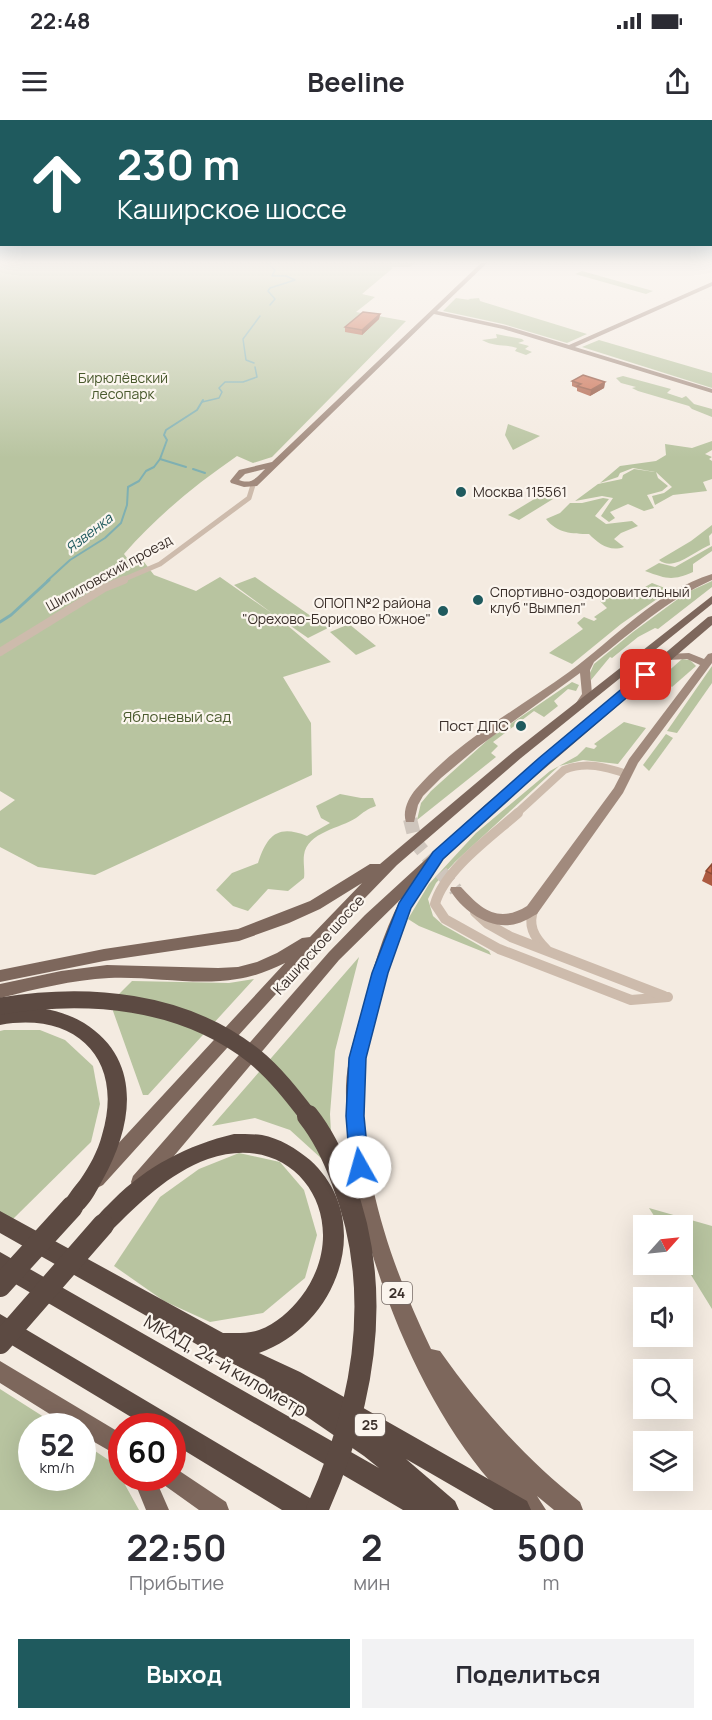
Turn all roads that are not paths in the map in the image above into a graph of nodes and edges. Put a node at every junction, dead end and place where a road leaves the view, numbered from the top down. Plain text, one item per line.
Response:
1 (417, 328) edge
2 (507, 328) edge
3 (611, 328) edge
4 (569, 346) junction
5 (693, 385) junction
6 (712, 391) edge
7 (712, 397) edge
8 (274, 464) junction
9 (253, 485) junction
10 (712, 576) edge
11 (712, 599) edge
12 (712, 619) edge
13 (0, 652) edge
14 (668, 657) junction
15 (590, 660) junction
16 (709, 660) edge
17 (576, 710) junction
18 (627, 774) junction
19 (410, 819) tunnel mouth
20 (414, 843) junction
21 (438, 856) junction
22 (456, 890) tunnel mouth
23 (470, 906) junction
24 (534, 908) junction
25 (328, 927) junction
26 (552, 953) junction
27 (0, 976) edge
28 (0, 991) edge
29 (0, 1006) edge
30 (0, 1017) edge
31 (88, 1190) junction
32 (108, 1220) junction
33 (0, 1221) edge
34 (0, 1263) edge
35 (0, 1286) edge
36 (409, 1323) junction
37 (0, 1325) edge
38 (0, 1343) edge
39 (220, 1345) junction
40 (244, 1358) junction
41 (0, 1371) edge
42 (146, 1413) edge
43 (108, 1438) edge
44 (186, 1438) edge
45 (231, 1465) junction
46 (186, 1487) edge
47 (150, 1491) edge
48 (158, 1510) edge
49 (218, 1510) edge
50 (288, 1510) edge
51 (306, 1510) edge
52 (317, 1510) edge
53 (427, 1510) edge
54 (446, 1510) edge
55 (518, 1510) edge
56 (535, 1510) edge
57 (572, 1510) edge

1 - 8 main road, Шипиловский проезд
2 - 4 main road
3 - 4 main road
4 - 5 main road
5 - 6 main road
5 - 7 main road
8 - 9 main road, Шипиловский проезд
8 - 9 main road
9 - 13 street, Шипиловский проезд
10 - 15 main road
11 - 17 main road, Каширское шоссе
12 - 14 main road, Каширское шоссе
14 - 16 main road
14 - 21 main road, Каширское шоссе
15 - 17 main road
15 - 19 main road
16 - 18 main road
17 - 20 main road, Каширское шоссе
18 - 24 main road
18 - 26 street
20 - 25 main road, Каширское шоссе
20 - 27 main road
21 - 32 main road, Каширское шоссе
21 - 36 main road, 24
22 - 23 main road
23 - 24 main road
23 - 26 street
24 - 26 street
25 - 28 main road
25 - 31 main road, Каширское шоссе
29 - 52 highway, bridge
30 - 31 highway
31 - 35 highway, Каширское шоссе, bridge
32 - 38 highway, Каширское шоссе, bridge
32 - 39 highway
33 - 39 highway
34 - 53 highway, МКАД, 24-й километр
36 - 56 main road, 24
36 - 57 main road, 24
37 - 42 highway
39 - 40 highway, 25
40 - 54 highway
40 - 55 highway, 25
41 - 43 main road
44 - 45 highway
45 - 50 main road
45 - 51 highway
46 - 49 main road
47 - 48 main road

